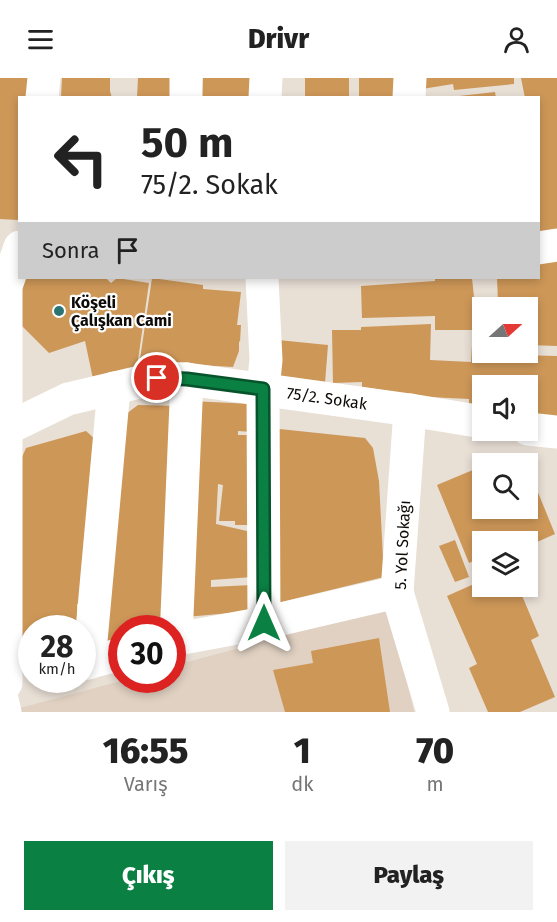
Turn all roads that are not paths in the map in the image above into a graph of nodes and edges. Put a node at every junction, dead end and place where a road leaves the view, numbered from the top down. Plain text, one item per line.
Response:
1 (44, 78) edge
2 (186, 78) edge
3 (266, 78) edge
4 (410, 78) edge
5 (42, 96) edge
6 (186, 96) edge
7 (265, 96) edge
8 (409, 96) edge
9 (0, 244) edge
10 (557, 245) edge
11 (18, 248) edge
12 (540, 248) edge
13 (18, 251) edge
14 (262, 279) edge
15 (187, 379) junction
16 (114, 388) junction
17 (263, 389) junction
18 (410, 410) junction
19 (472, 420) edge
20 (3, 430) edge
21 (538, 430) edge
22 (557, 432) edge
23 (398, 592) junction
24 (91, 615) edge
25 (175, 615) edge
26 (264, 623) junction
27 (186, 637) edge
28 (9, 689) edge
29 (433, 712) edge

1 - 5 street
2 - 6 street
3 - 7 street
4 - 8 street
9 - 11 street
10 - 12 street
13 - 20 street
14 - 17 street
15 - 16 street, 75/2. Sokak
15 - 17 street, 75/2. Sokak
15 - 25 street
16 - 20 street, 75/2. Sokak
16 - 24 street
17 - 18 street, 75/2. Sokak
17 - 26 street
18 - 19 street, 75/2. Sokak
18 - 23 street, 5. Yol Sokağı
20 - 28 street
21 - 22 street
23 - 26 street
23 - 29 street, 5. Yol Sokağı
26 - 27 street

